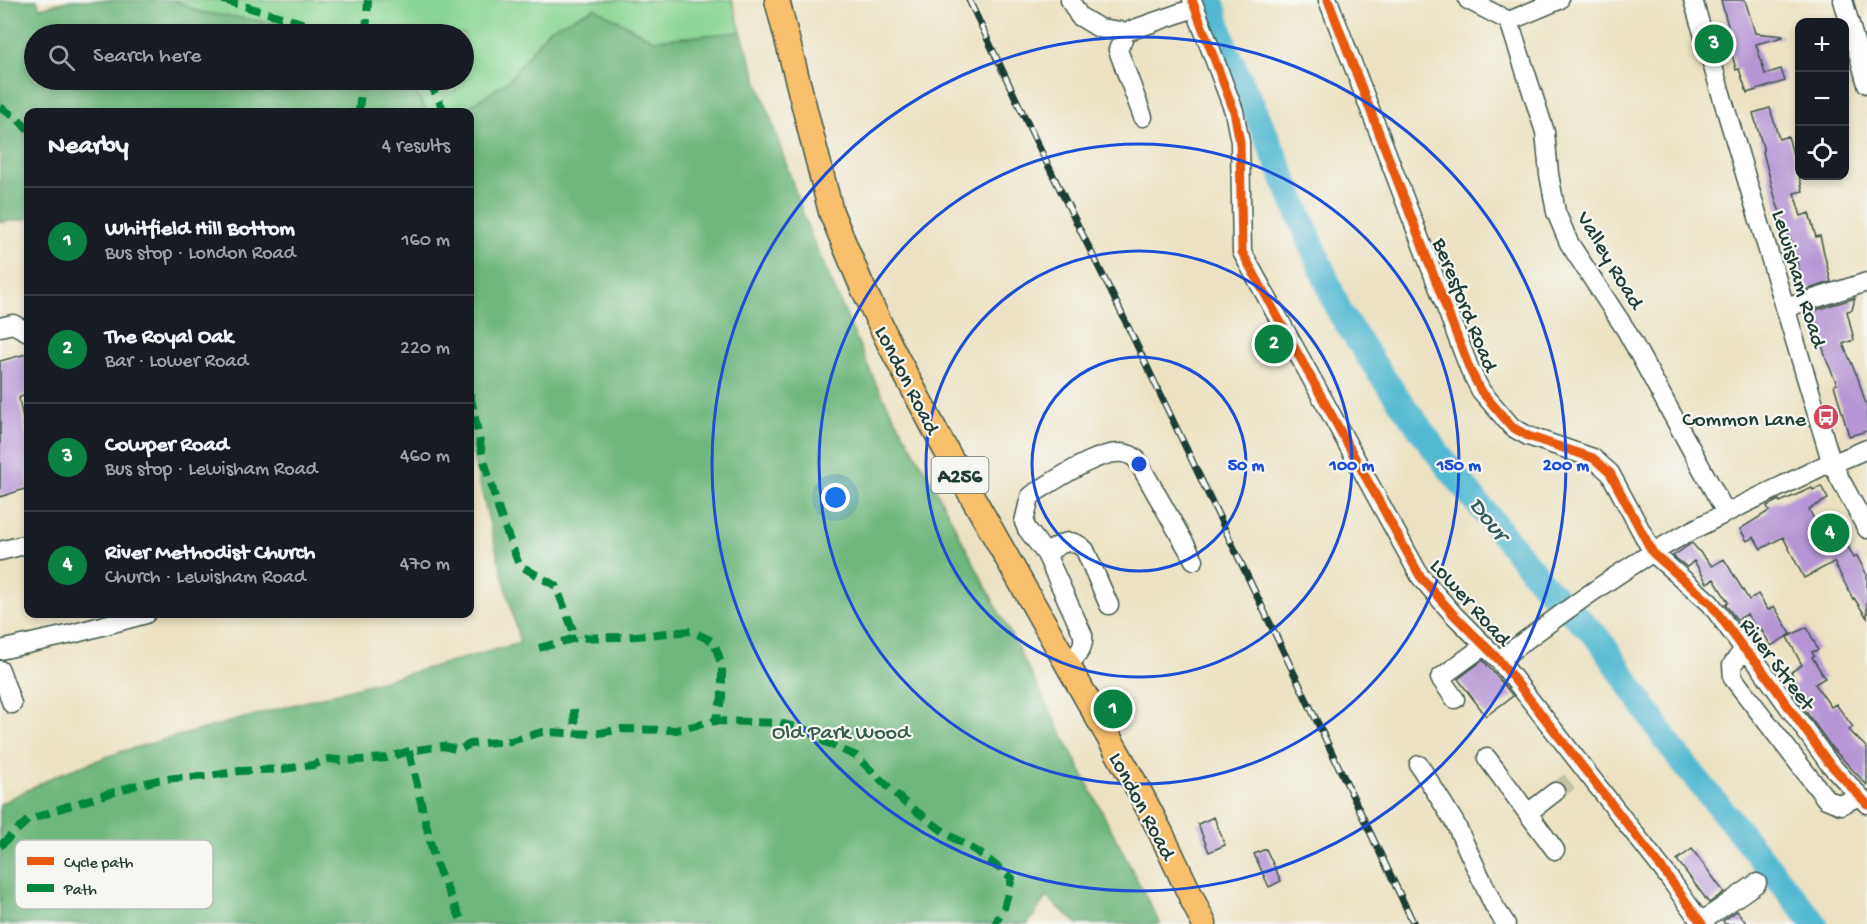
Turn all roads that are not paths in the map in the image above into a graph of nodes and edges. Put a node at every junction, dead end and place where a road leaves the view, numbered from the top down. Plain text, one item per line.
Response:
1 (777, 0) edge
2 (1070, 0) edge
3 (1328, 0) edge
4 (1468, 0) edge
5 (1559, 0) edge
6 (1693, 0) edge
7 (1843, 0) edge
8 (1193, 4) edge
9 (1509, 21) junction
10 (1126, 32) junction
11 (1867, 84) edge
12 (1143, 117) dead end
13 (1867, 282) edge
14 (1785, 308) junction
15 (0, 327) edge
16 (24, 330) edge
17 (1867, 449) edge
18 (1832, 465) junction
19 (1726, 513) junction
20 (1867, 529) edge
21 (24, 545) edge
22 (0, 551) edge
23 (1653, 553) junction
24 (1046, 554) junction
25 (1194, 560) dead end
26 (1109, 605) dead end
27 (131, 618) edge
28 (1485, 645) junction
29 (1744, 649) junction
30 (0, 650) edge
31 (1498, 660) junction
32 (1068, 666) junction
33 (0, 670) edge
34 (1455, 699) dead end
35 (12, 704) dead end
36 (1487, 758) dead end
37 (1419, 765) dead end
38 (1555, 792) tunnel mouth
39 (1863, 800) edge
40 (1528, 813) junction
41 (1555, 850) dead end
42 (1757, 883) dead end
43 (1702, 923) edge
44 (1204, 924) edge
45 (1506, 924) edge

1 - 32 main road, London Road / A256
2 - 10 street
3 - 23 street, Beresford Road
4 - 9 street
5 - 9 street
6 - 14 street, Lewisham Road
7 - 11 street
8 - 10 street
8 - 28 street, Lower Road
9 - 19 street, Valley Road
10 - 12 street
13 - 14 street
14 - 18 street, Lewisham Road
15 - 16 street
17 - 18 street
18 - 19 street
18 - 20 street, Lewisham Road
19 - 23 street
21 - 22 street
23 - 29 street, River Street
23 - 31 street
24 - 25 street
24 - 26 street
24 - 32 street
27 - 30 street
28 - 31 street, Lower Road
28 - 34 street
29 - 39 street, River Street
29 - 39 street, River Street
31 - 43 street, Lower Road
32 - 44 main road, London Road / A256
33 - 35 street
36 - 40 street
37 - 45 street
38 - 40 street
40 - 41 street
42 - 43 street

